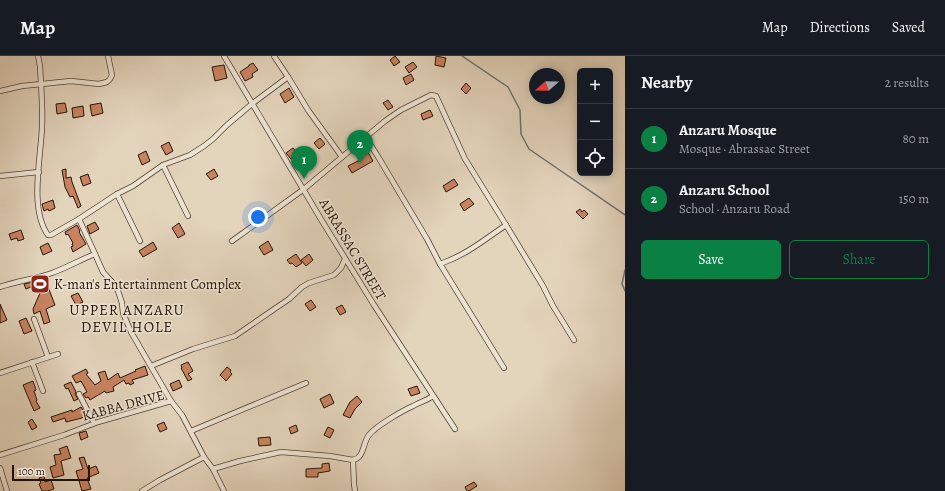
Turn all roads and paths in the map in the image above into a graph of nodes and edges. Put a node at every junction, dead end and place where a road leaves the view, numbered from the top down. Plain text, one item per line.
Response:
1 (38, 56) edge
2 (108, 56) edge
3 (224, 56) edge
4 (274, 56) edge
5 (288, 77) junction
6 (41, 84) junction
7 (0, 91) edge
8 (253, 103) junction
9 (366, 138) junction
10 (342, 157) junction
11 (163, 165) junction
12 (39, 172) junction
13 (0, 176) edge
14 (304, 189) junction
15 (117, 194) junction
16 (188, 216) dead end
17 (79, 219) junction
18 (506, 225) junction
19 (140, 241) dead end
20 (232, 241) dead end
21 (95, 254) junction
22 (345, 259) junction
23 (440, 264) junction
24 (0, 287) edge
25 (34, 319) dead end
26 (574, 340) dead end
27 (58, 354) dead end
28 (48, 357) junction
29 (32, 362) junction
30 (151, 366) junction
31 (504, 368) dead end
32 (0, 373) edge
33 (306, 383) dead end
34 (43, 391) dead end
35 (79, 394) dead end
36 (432, 396) junction
37 (171, 401) junction
38 (94, 423) junction
39 (455, 429) dead end
40 (191, 431) junction
41 (0, 455) edge
42 (204, 457) junction
43 (353, 460) junction
44 (0, 468) edge
45 (214, 469) junction
46 (7, 491) edge
47 (142, 491) edge
48 (224, 491) edge
49 (355, 491) edge

1 - 6 street
2 - 6 street
3 - 8 street, ABRASSAC STREET
4 - 5 street
5 - 8 street
5 - 10 street
6 - 7 street
6 - 12 street
8 - 11 street
8 - 14 street, ABRASSAC STREET
9 - 10 street
9 - 18 street
9 - 23 street
10 - 14 street
11 - 15 street
11 - 16 street
12 - 13 street
12 - 17 street
14 - 20 street
14 - 22 street, ABRASSAC STREET
15 - 17 street
15 - 19 street
17 - 21 street
18 - 23 street
18 - 26 street
21 - 24 street
21 - 30 street
22 - 30 street
22 - 36 street, ABRASSAC STREET
23 - 31 street
25 - 28 street
27 - 28 street
28 - 29 street
29 - 32 street
29 - 34 street
30 - 37 street
33 - 40 street
35 - 38 street
36 - 39 street, ABRASSAC STREET
36 - 43 street
37 - 38 street, KABBA DRIVE
37 - 40 street, KABBA DRIVE
38 - 41 street, KABBA DRIVE
40 - 42 street, KABBA DRIVE
42 - 45 street, KABBA DRIVE
42 - 47 street
43 - 45 street
43 - 49 street
44 - 46 street
45 - 48 street, KABBA DRIVE

